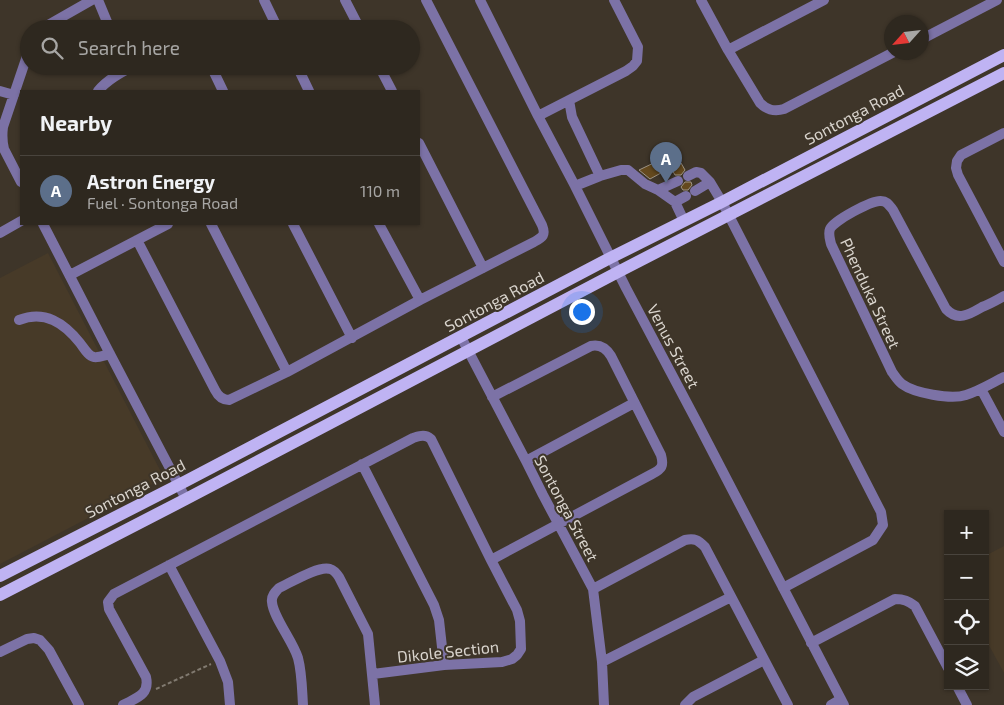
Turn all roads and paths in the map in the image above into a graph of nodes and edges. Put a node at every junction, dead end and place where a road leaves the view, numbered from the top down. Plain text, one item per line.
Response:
1 (92, 0) edge
2 (98, 0) edge
3 (264, 0) edge
4 (345, 0) edge
5 (426, 0) edge
6 (480, 0) edge
7 (614, 0) edge
8 (701, 0) edge
9 (824, 0) edge
10 (998, 0) edge
11 (57, 20) edge
12 (106, 20) edge
13 (274, 20) edge
14 (355, 20) edge
15 (929, 35) edge
16 (728, 50) junction
17 (1004, 55) edge
18 (884, 57) edge
19 (1004, 73) edge
20 (21, 75) edge
21 (117, 75) edge
22 (215, 75) edge
23 (301, 75) edge
24 (384, 75) edge
25 (99, 90) edge
26 (223, 90) edge
27 (309, 90) edge
28 (391, 90) edge
29 (0, 91) edge
30 (14, 95) junction
31 (569, 100) junction
32 (538, 116) junction
33 (3, 120) edge
34 (1004, 133) edge
35 (420, 145) edge
36 (600, 176) junction
37 (20, 180) edge
38 (710, 182) junction
39 (575, 186) junction
40 (658, 190) junction
41 (675, 202) junction
42 (722, 202) junction
43 (729, 216) junction
44 (684, 221) junction
45 (20, 222) edge
46 (44, 225) edge
47 (166, 225) edge
48 (212, 225) edge
49 (294, 225) edge
50 (380, 225) edge
51 (0, 232) edge
52 (137, 240) junction
53 (610, 258) junction
54 (1004, 262) edge
55 (484, 268) junction
56 (618, 272) junction
57 (70, 275) junction
58 (1004, 296) edge
59 (420, 300) junction
60 (18, 320) dead end
61 (461, 337) junction
62 (352, 338) junction
63 (469, 352) junction
64 (110, 354) junction
65 (287, 372) junction
66 (1004, 377) edge
67 (981, 389) junction
68 (492, 397) junction
69 (634, 403) junction
70 (1004, 432) edge
71 (526, 461) junction
72 (362, 464) junction
73 (178, 485) junction
74 (186, 500) junction
75 (559, 524) junction
76 (491, 560) junction
77 (169, 565) junction
78 (0, 576) edge
79 (783, 588) junction
80 (593, 589) junction
81 (0, 595) edge
82 (731, 597) junction
83 (811, 643) junction
84 (0, 652) edge
85 (220, 660) junction
86 (764, 660) junction
87 (944, 660) edge
88 (602, 662) junction
89 (444, 665) junction
90 (373, 674) junction
91 (959, 690) edge
92 (142, 695) junction
93 (843, 702) edge
94 (79, 705) edge
95 (123, 705) edge
96 (230, 705) edge
97 (303, 705) edge
98 (375, 705) edge
99 (604, 705) edge
100 (685, 705) edge
101 (788, 705) edge
102 (831, 705) edge
103 (967, 705) edge

1 - 11 street
2 - 12 street
3 - 13 street
4 - 14 street
5 - 55 street
6 - 32 street, Venus Street
7 - 31 street
8 - 16 street
9 - 16 street
10 - 15 street
16 - 18 street
17 - 42 main road, Sontonga Road
19 - 43 main road, Sontonga Road
20 - 30 street
21 - 25 street
22 - 26 street
23 - 27 street
24 - 28 street
29 - 30 street
30 - 33 street
31 - 32 street
31 - 36 street
32 - 39 street, Venus Street
33 - 37 street
34 - 54 street
35 - 55 street
36 - 39 street
36 - 40 street
38 - 40 street
38 - 41 street
38 - 42 street
39 - 53 street, Venus Street
40 - 41 street
41 - 44 street
42 - 43 street
42 - 44 main road, Sontonga Road
43 - 56 main road, Sontonga Road
43 - 79 street
44 - 53 main road, Sontonga Road
45 - 51 street
46 - 57 street
47 - 52 street
48 - 65 street
49 - 62 street
50 - 59 street
52 - 57 street
52 - 65 street
53 - 56 street, Venus Street
53 - 61 main road, Sontonga Road
55 - 59 street
56 - 63 main road, Sontonga Road
56 - 79 street, Venus Street
57 - 64 street
58 - 67 street, Phenduka Street
59 - 62 street
60 - 64 street
61 - 63 street, Sontonga Street
61 - 73 main road, Sontonga Road
62 - 65 street
63 - 68 street, Sontonga Street
63 - 74 main road, Sontonga Road
64 - 73 street
66 - 67 street, Phenduka Street
67 - 70 street
68 - 69 street
68 - 71 street, Sontonga Street
69 - 71 street
69 - 75 street
71 - 75 street, Sontonga Street
72 - 76 street
72 - 77 street
72 - 89 street
73 - 74 street
73 - 78 main road, Sontonga Road
74 - 81 main road, Sontonga Road
75 - 76 street
75 - 80 street, Sontonga Street
76 - 89 street, Dikole Section
77 - 85 street
77 - 92 street
79 - 83 street, Venus Street
80 - 82 street
80 - 88 street, Sontonga Street
82 - 86 street
82 - 88 street
83 - 87 street
83 - 93 street, Venus Street
84 - 94 street
85 - 92 path
85 - 96 street
86 - 100 street
86 - 101 street
88 - 99 street, Sontonga Street
89 - 90 street, Dikole Section
90 - 97 street
90 - 98 street
91 - 103 street
92 - 95 street
93 - 102 street

